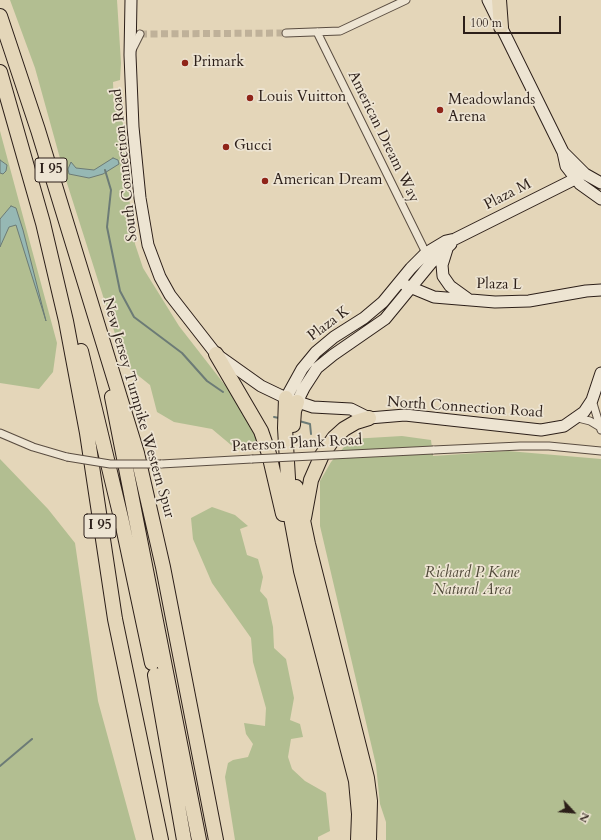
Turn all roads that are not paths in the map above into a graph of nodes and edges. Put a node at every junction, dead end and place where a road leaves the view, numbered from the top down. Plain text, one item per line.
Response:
1 (131, 0) edge
2 (406, 0) edge
3 (488, 0) edge
4 (499, 0) edge
5 (0, 16) edge
6 (501, 27) junction
7 (317, 32) junction
8 (286, 33) tunnel mouth
9 (140, 34) dead end
10 (130, 55) junction
11 (0, 72) edge
12 (563, 152) junction
13 (575, 179) junction
14 (601, 184) edge
15 (601, 199) edge
16 (452, 243) junction
17 (426, 253) junction
18 (399, 282) junction
19 (58, 283) junction
20 (410, 288) junction
21 (601, 290) edge
22 (469, 300) junction
23 (98, 325) junction
24 (216, 354) junction
25 (601, 373) edge
26 (592, 400) junction
27 (291, 406) junction
28 (369, 418) junction
29 (578, 418) junction
30 (289, 428) junction
31 (600, 429) edge
32 (0, 433) edge
33 (601, 451) edge
34 (303, 524) junction
35 (301, 572) junction
36 (208, 797) junction
37 (357, 836) edge
38 (161, 840) edge
39 (184, 840) edge
40 (199, 840) edge
41 (216, 840) edge
42 (223, 840) edge
43 (369, 840) edge

1 - 10 street, South Connection Road
2 - 7 street
3 - 6 street
4 - 6 highway
5 - 23 highway, New Jersey Turnpike Western Spur / I 95
6 - 12 street
7 - 8 street
7 - 17 street, American Dream Way
9 - 10 street
10 - 24 street, South Connection Road
11 - 19 highway, I 95
12 - 13 street
12 - 14 street
13 - 15 street
13 - 16 street, Plaza M
16 - 17 street, Plaza M
16 - 20 street, Plaza M
16 - 22 street
17 - 18 street, Plaza M
18 - 20 street, Plaza L
18 - 27 street, Plaza K
19 - 38 highway, I 95
19 - 39 highway
20 - 22 street, Plaza L
20 - 27 street, Plaza K
21 - 22 street, Plaza L
23 - 36 highway, New Jersey Turnpike Western Spur / I 95
23 - 40 highway
24 - 27 street, North Connection Road
24 - 35 highway
25 - 26 street, North Connection Road
26 - 29 street, North Connection Road
26 - 31 street
27 - 28 street, North Connection Road
27 - 30 highway
28 - 29 street, North Connection Road
28 - 34 highway
29 - 31 street
30 - 34 highway
30 - 35 highway
32 - 33 street, Paterson Plank Road, bridge
34 - 43 highway
35 - 37 highway
36 - 41 highway, New Jersey Turnpike Western Spur / I 95
36 - 42 highway

